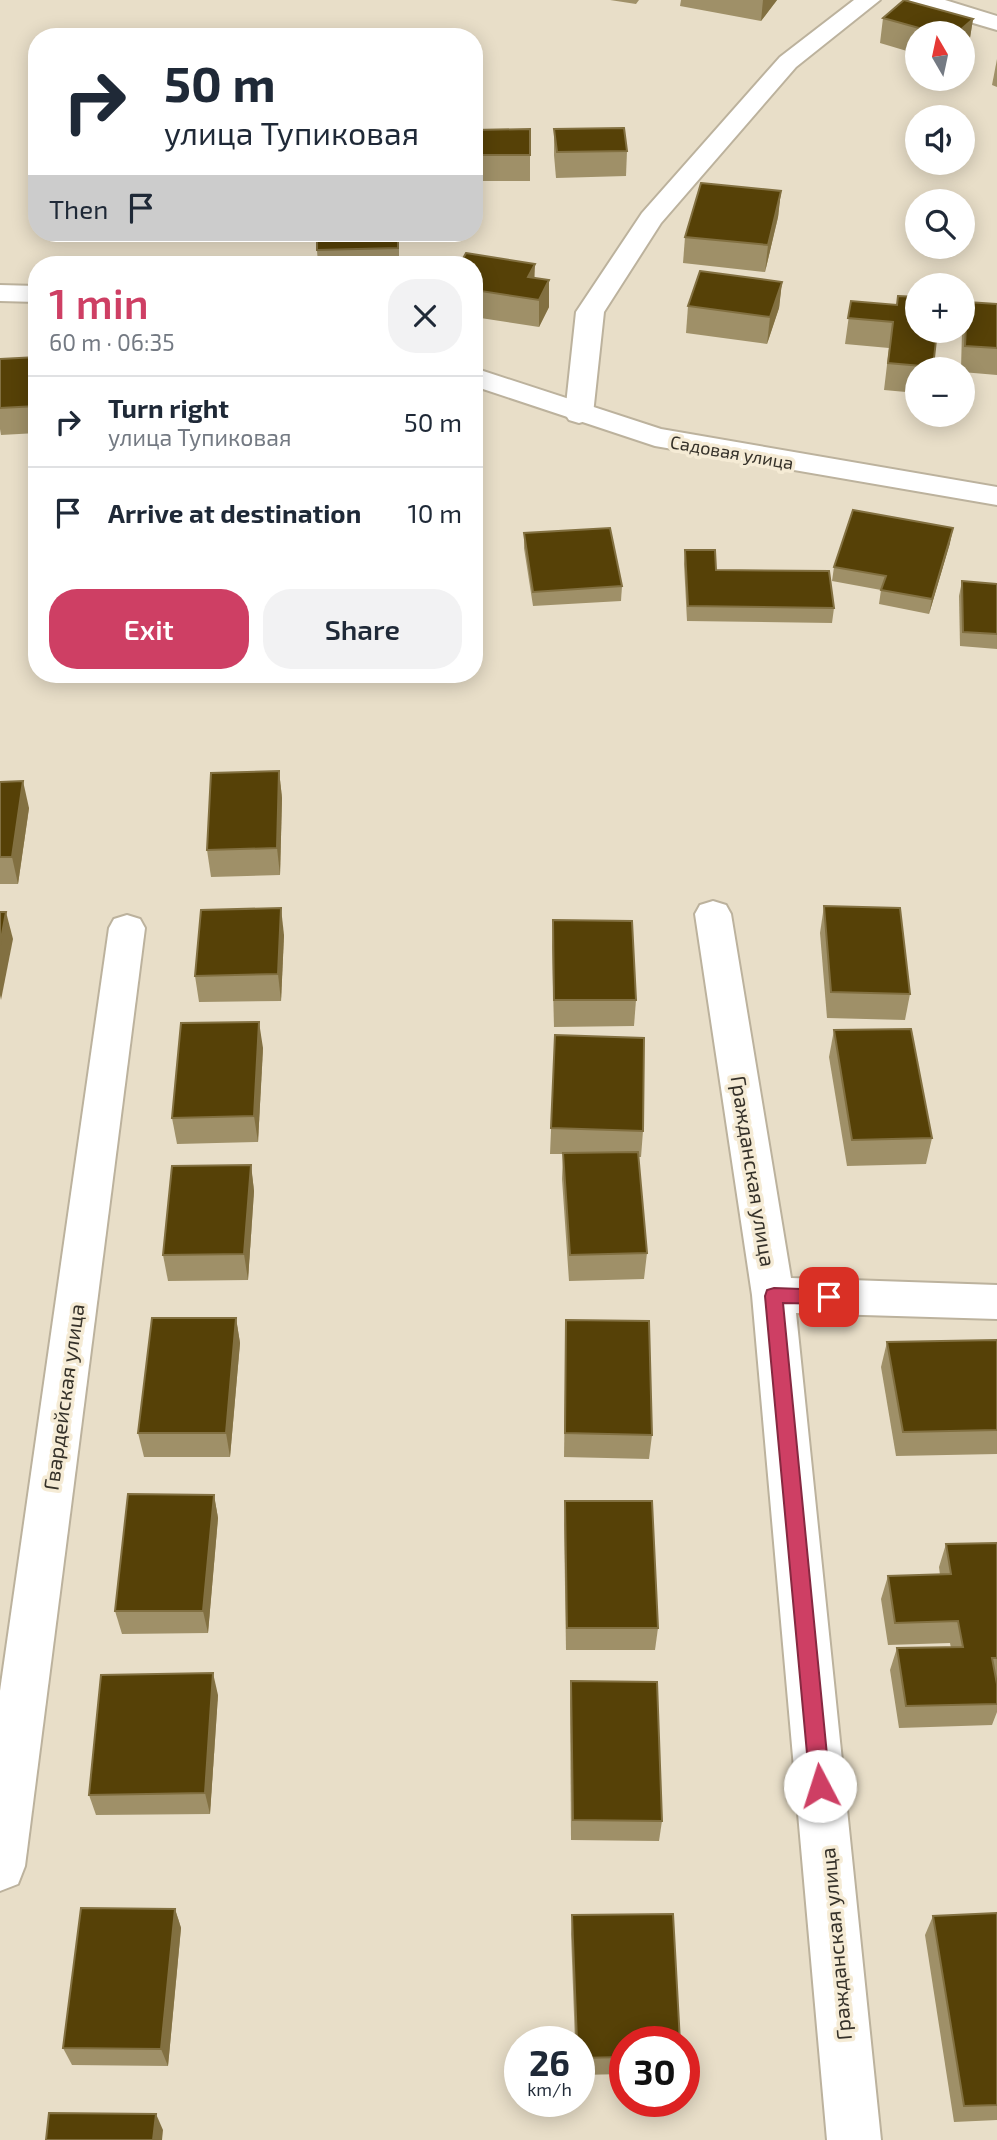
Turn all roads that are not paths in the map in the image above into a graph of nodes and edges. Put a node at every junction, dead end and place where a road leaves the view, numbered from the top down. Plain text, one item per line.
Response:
1 (869, 0) edge
2 (920, 0) edge
3 (997, 23) edge
4 (0, 293) edge
5 (28, 294) edge
6 (483, 379) edge
7 (579, 414) junction
8 (997, 496) edge
9 (713, 914) dead end
10 (127, 928) dead end
11 (774, 1296) junction
12 (997, 1302) edge
13 (0, 1866) edge
14 (854, 2140) edge

1 - 7 street
2 - 3 street
4 - 5 street
6 - 7 street, Садовая улица
7 - 8 street, Садовая улица
9 - 11 street, Гражданская улица
10 - 13 street, Гвардейская улица
11 - 12 street
11 - 14 street, Гражданская улица

